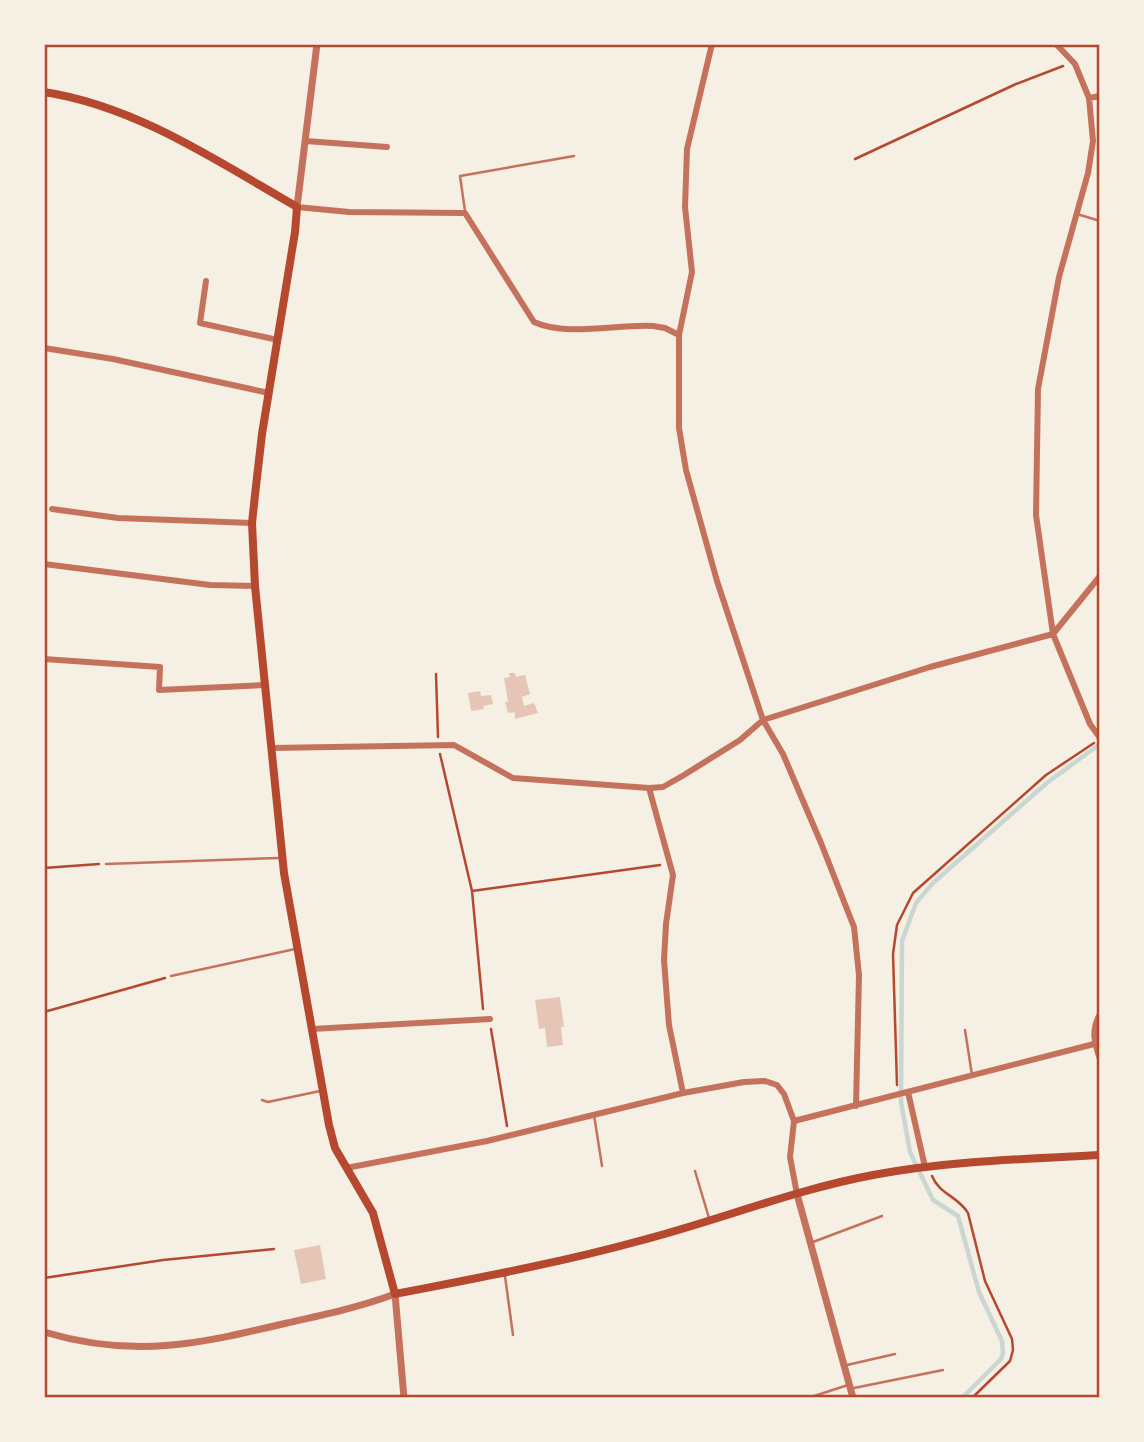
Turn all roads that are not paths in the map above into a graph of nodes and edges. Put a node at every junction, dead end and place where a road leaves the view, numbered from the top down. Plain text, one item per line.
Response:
1 (317, 44) edge
2 (712, 44) edge
3 (1056, 44) edge
4 (44, 92) edge
5 (1100, 96) edge
6 (1090, 98) junction
7 (306, 141) junction
8 (387, 147) dead end
9 (574, 156) dead end
10 (296, 207) junction
11 (465, 213) junction
12 (1077, 215) junction
13 (1100, 221) edge
14 (206, 281) dead end
15 (679, 335) junction
16 (278, 340) junction
17 (44, 348) edge
18 (269, 393) junction
19 (52, 509) dead end
20 (252, 523) junction
21 (44, 565) edge
22 (1100, 576) edge
23 (255, 586) junction
24 (1053, 634) junction
25 (44, 659) edge
26 (265, 685) junction
27 (763, 720) junction
28 (1100, 738) edge
29 (271, 748) junction
30 (649, 788) junction
31 (282, 858) junction
32 (106, 864) road end
33 (297, 949) junction
34 (171, 976) road end
35 (1100, 1014) edge
36 (487, 1019) road end
37 (312, 1029) junction
38 (964, 1030) dead end
39 (1094, 1044) junction
40 (1100, 1059) edge
41 (972, 1076) junction
42 (323, 1090) junction
43 (908, 1092) junction
44 (683, 1093) junction
45 (262, 1100) dead end
46 (856, 1106) junction
47 (594, 1115) junction
48 (794, 1121) junction
49 (1100, 1155) edge
50 (602, 1166) dead end
51 (927, 1167) junction
52 (346, 1168) junction
53 (695, 1171) dead end
54 (797, 1194) junction
55 (882, 1216) dead end
56 (710, 1220) junction
57 (810, 1243) junction
58 (504, 1273) junction
59 (395, 1294) junction
60 (44, 1332) edge
61 (513, 1335) dead end
62 (895, 1353) dead end
63 (844, 1366) junction
64 (943, 1370) dead end
65 (850, 1387) junction
66 (404, 1398) edge
67 (808, 1398) edge
68 (853, 1398) edge

1 - 7 street
2 - 15 street
3 - 6 street
4 - 10 main road
5 - 6 street
6 - 12 street
7 - 8 street
7 - 10 street
9 - 11 lane
10 - 11 street
10 - 16 main road
11 - 15 street
12 - 13 lane
12 - 24 street
14 - 16 street
15 - 27 street
16 - 18 main road
17 - 18 street
18 - 20 main road
19 - 20 street
20 - 23 main road
21 - 23 street
22 - 24 street
23 - 26 main road
24 - 27 street
24 - 28 street
25 - 26 street
26 - 29 main road
27 - 30 street
27 - 46 street
29 - 30 street
29 - 31 main road
30 - 44 street
31 - 32 lane
31 - 33 main road
33 - 34 lane
33 - 37 main road
35 - 39 street
36 - 37 street
37 - 42 main road
38 - 41 lane
39 - 40 street
39 - 41 street
41 - 43 street
42 - 45 lane
42 - 52 main road
43 - 46 street
43 - 51 street
44 - 47 street
44 - 48 street
46 - 48 street
47 - 50 lane
47 - 52 street
48 - 54 street
49 - 51 main road
51 - 54 main road
52 - 59 main road
53 - 56 lane
54 - 56 main road
54 - 57 street
55 - 57 lane
56 - 58 main road
57 - 63 street
58 - 59 main road
58 - 61 lane
59 - 60 street
59 - 66 street
62 - 63 lane
63 - 65 street
64 - 65 lane
65 - 67 lane
65 - 68 street

